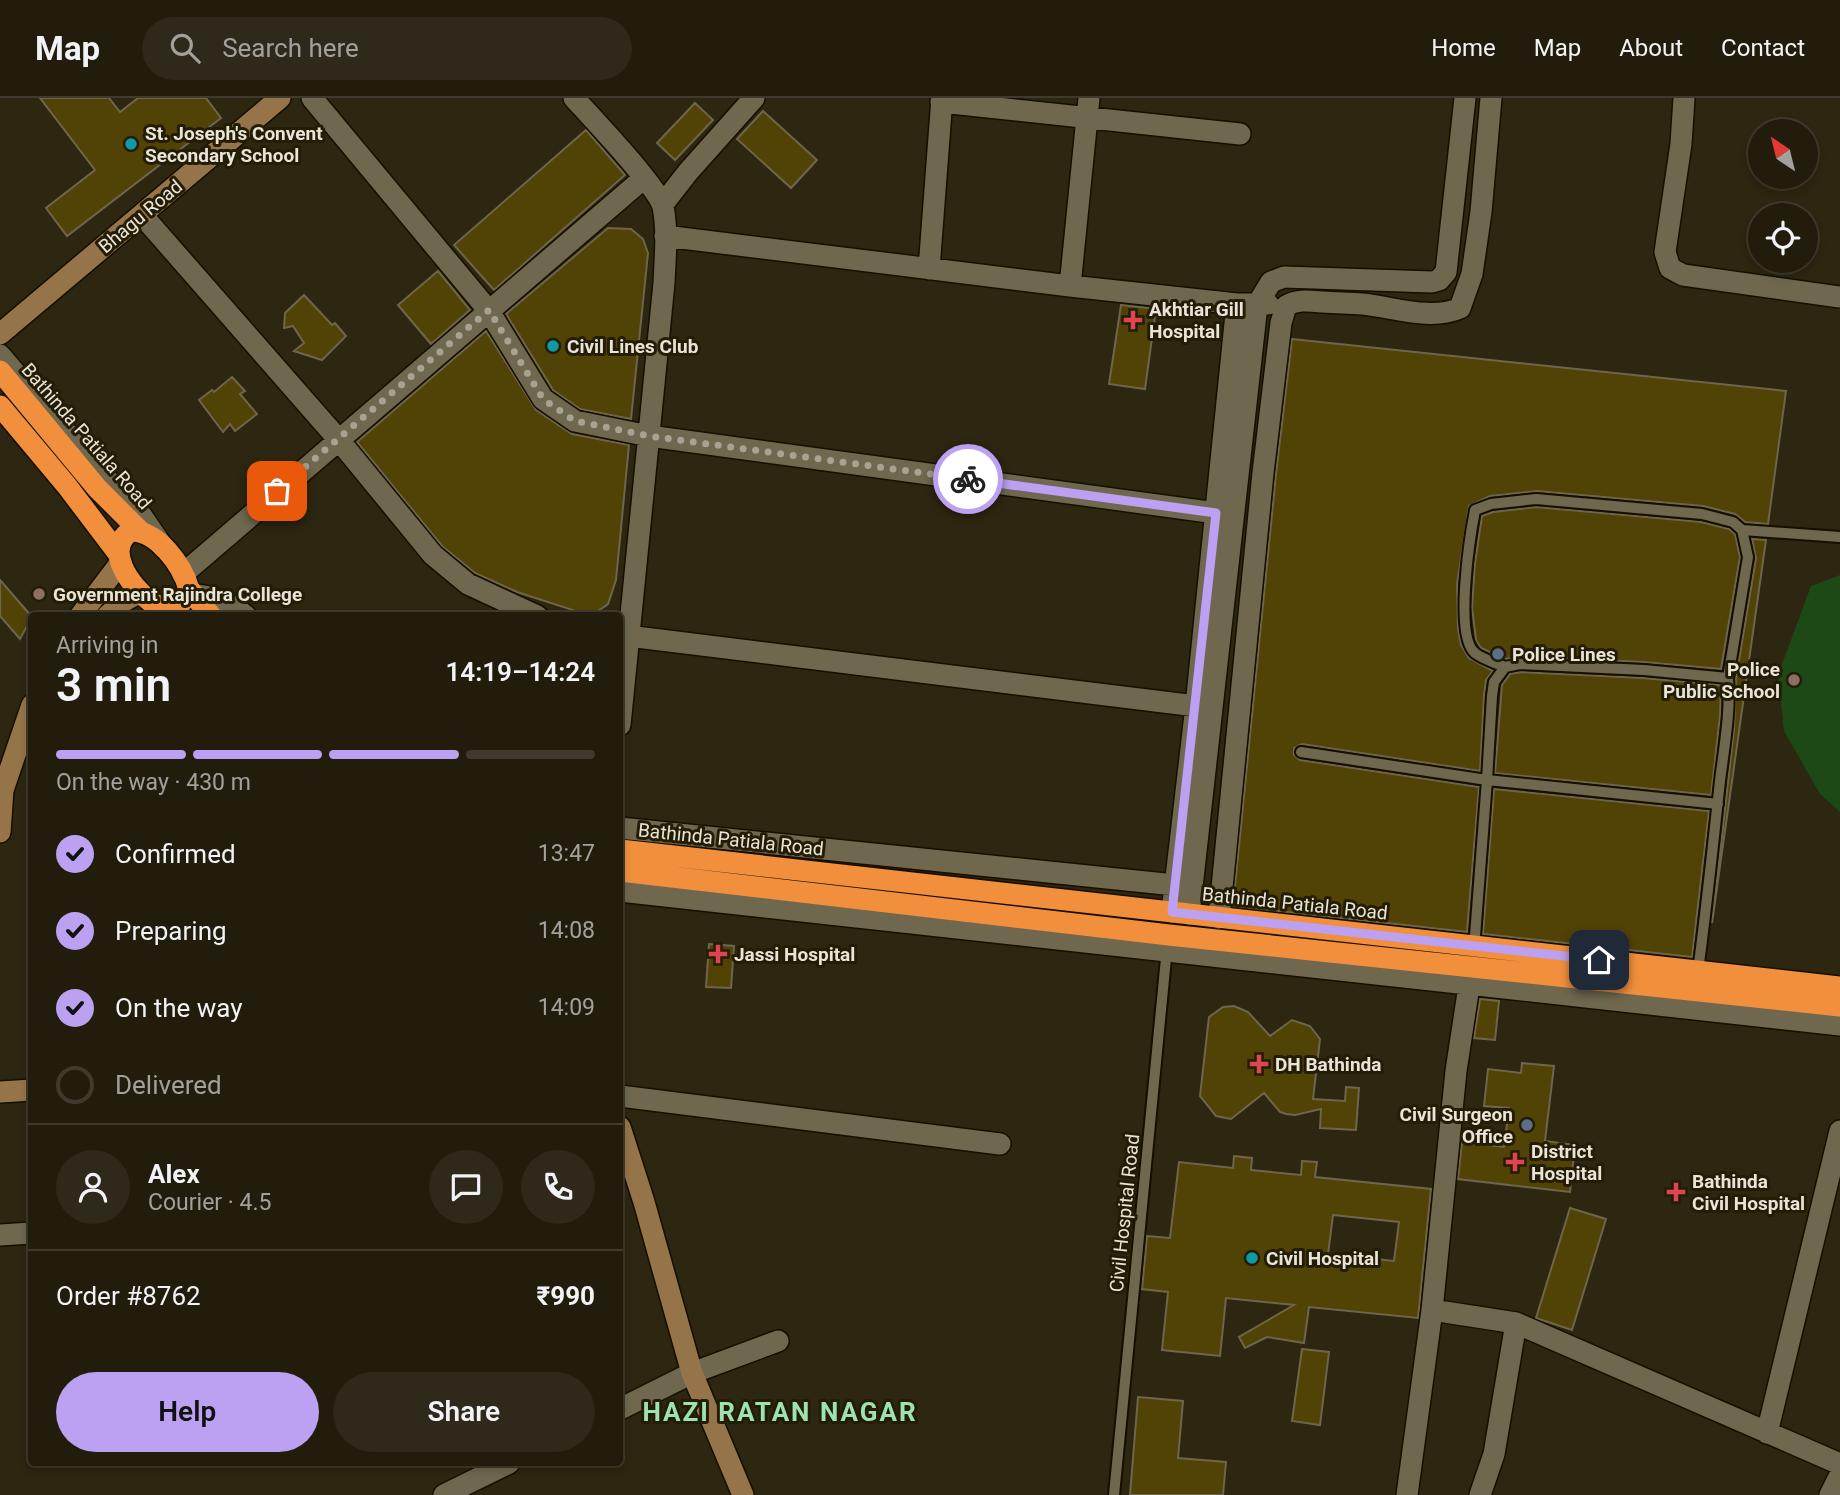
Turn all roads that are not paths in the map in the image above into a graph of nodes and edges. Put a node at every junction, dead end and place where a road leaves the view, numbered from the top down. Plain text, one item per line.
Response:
1 (280, 98) edge
2 (312, 98) edge
3 (574, 98) edge
4 (754, 98) edge
5 (1465, 98) edge
6 (1491, 98) edge
7 (1684, 98) edge
8 (942, 100) edge
9 (1088, 108) edge
10 (1240, 134) dead end
11 (644, 178) junction
12 (663, 204) junction
13 (142, 215) junction
14 (665, 236) junction
15 (929, 269) junction
16 (1070, 286) junction
17 (1840, 297) edge
18 (1247, 305) junction
19 (1286, 306) junction
20 (489, 310) junction
21 (0, 334) edge
22 (0, 355) edge
23 (0, 371) edge
24 (0, 406) edge
25 (649, 436) junction
26 (338, 439) junction
27 (1216, 513) junction
28 (1742, 530) junction
29 (140, 531) junction
30 (1840, 537) edge
31 (164, 549) junction
32 (119, 557) junction
33 (189, 586) junction
34 (140, 592) junction
35 (83, 612) edge
36 (112, 612) edge
37 (172, 612) edge
38 (177, 612) edge
39 (208, 612) edge
40 (241, 612) edge
41 (528, 612) edge
42 (625, 636) edge
43 (1505, 667) junction
44 (623, 672) edge
45 (1728, 678) junction
46 (1196, 706) junction
47 (28, 716) edge
48 (1301, 752) dead end
49 (1487, 780) junction
50 (1, 789) edge
51 (1718, 804) junction
52 (623, 828) edge
53 (0, 832) edge
54 (623, 850) edge
55 (623, 871) edge
56 (1184, 885) junction
57 (1222, 889) junction
58 (623, 891) edge
59 (1181, 913) junction
60 (1219, 918) junction
61 (1168, 943) junction
62 (1472, 966) junction
63 (1698, 971) junction
64 (1840, 987) edge
65 (1813, 994) junction
66 (1840, 1006) edge
67 (1840, 1025) edge
68 (28, 1090) edge
69 (0, 1093) edge
70 (623, 1096) edge
71 (1840, 1131) edge
72 (1000, 1144) dead end
73 (623, 1146) edge
74 (28, 1233) edge
75 (0, 1235) edge
76 (1432, 1310) junction
77 (1516, 1323) junction
78 (778, 1341) dead end
79 (692, 1373) junction
80 (623, 1408) edge
81 (1766, 1433) junction
82 (1840, 1464) edge
83 (503, 1466) edge
84 (1840, 1475) edge
85 (444, 1495) edge
86 (743, 1495) edge
87 (1114, 1495) edge
88 (1407, 1495) edge
89 (1480, 1495) edge
90 (1830, 1495) edge

1 - 13 street, Bhagu Road
2 - 20 street
3 - 11 street
4 - 12 street
5 - 18 street
6 - 19 street
7 - 17 street
8 - 9 street
8 - 15 street
9 - 10 street
9 - 16 street
11 - 12 street
11 - 20 street
12 - 14 street
13 - 21 street, Bhagu Road
13 - 26 street
14 - 15 street
14 - 25 street
15 - 16 street
16 - 18 street
18 - 19 street
18 - 27 street
18 - 56 street
19 - 57 street
20 - 25 street
20 - 26 street
22 - 31 street
23 - 29 highway, Bathinda Patiala Road
24 - 32 highway
25 - 27 street
25 - 42 street
26 - 33 street
26 - 41 street
27 - 46 street
28 - 30 lane
28 - 43 lane
28 - 45 lane
29 - 31 highway, Bathinda Patiala Road
29 - 32 highway
31 - 33 highway, Bathinda Patiala Road
32 - 34 highway
32 - 35 street
33 - 38 highway
33 - 39 highway
33 - 40 street
34 - 36 street
34 - 37 highway
42 - 44 street
42 - 46 street
43 - 45 lane
43 - 49 lane
45 - 51 lane
46 - 56 street
47 - 50 street
48 - 49 lane
49 - 51 lane
49 - 62 lane
50 - 53 street
51 - 63 lane
52 - 56 street
54 - 59 highway, Bathinda Patiala Road
55 - 61 highway
56 - 57 street
56 - 59 street
57 - 60 street
58 - 61 street
59 - 60 highway, Bathinda Patiala Road
60 - 62 highway, Bathinda Patiala Road
61 - 62 highway
61 - 87 lane, Civil Hospital Road
62 - 63 highway, Bathinda Patiala Road
62 - 65 highway
62 - 67 street
62 - 76 street
63 - 65 highway, Bathinda Patiala Road
64 - 65 highway, Bathinda Patiala Road
65 - 66 highway
68 - 69 street
70 - 72 street
71 - 81 street
73 - 79 street
74 - 75 street
76 - 77 street
76 - 88 street
77 - 81 street
77 - 89 street
78 - 79 street
79 - 80 street
79 - 86 street
81 - 82 street
83 - 85 street
84 - 90 street

